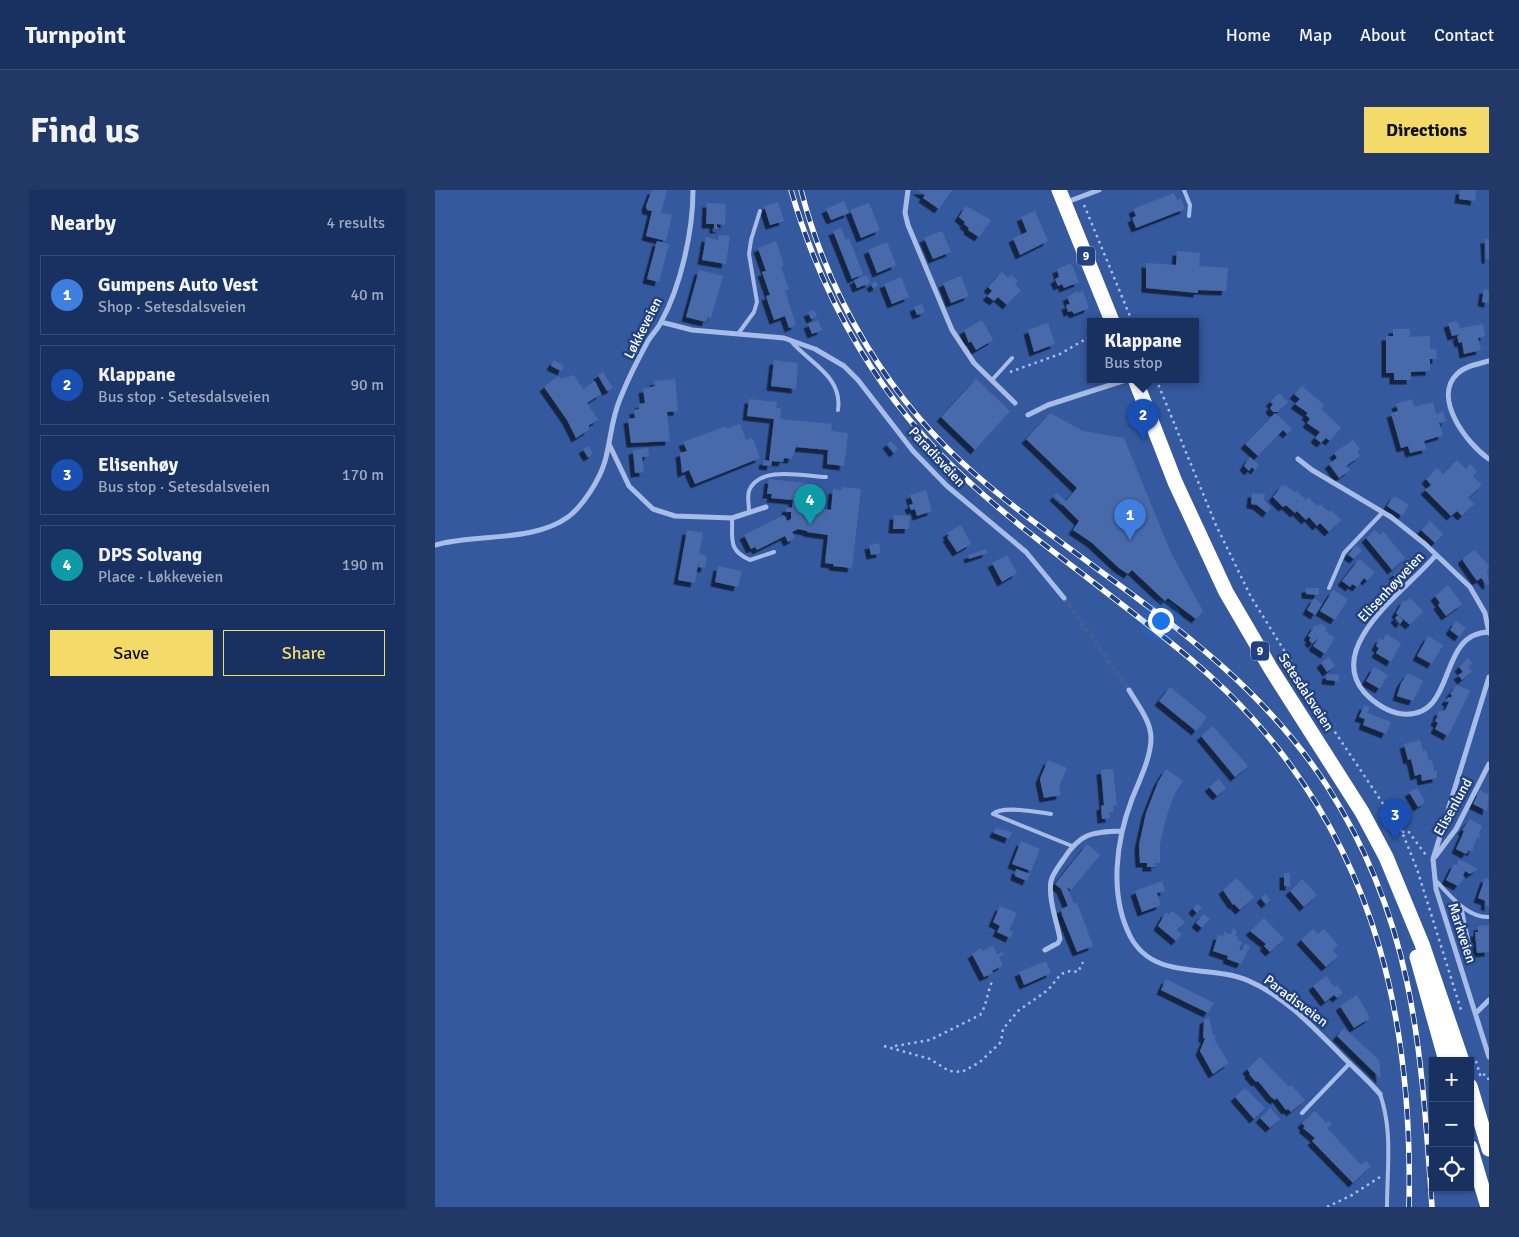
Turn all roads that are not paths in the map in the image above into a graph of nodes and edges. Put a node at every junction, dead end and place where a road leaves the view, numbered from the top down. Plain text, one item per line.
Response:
1 (693, 190) edge
2 (908, 190) edge
3 (1099, 190) edge
4 (1184, 190) edge
5 (1061, 197) edge
6 (760, 211) dead end
7 (1189, 216) dead end
8 (1111, 318) edge
9 (661, 322) junction
10 (738, 334) junction
11 (789, 340) junction
12 (1012, 358) dead end
13 (1489, 361) edge
14 (992, 380) junction
15 (1117, 383) edge
16 (1137, 383) edge
17 (1015, 403) dead end
18 (838, 410) dead end
19 (1028, 415) dead end
20 (609, 443) junction
21 (1298, 459) dead end
22 (1489, 459) edge
23 (826, 476) dead end
24 (766, 507) dead end
25 (749, 511) junction
26 (1383, 512) junction
27 (732, 518) junction
28 (435, 545) edge
29 (774, 552) dead end
30 (1435, 556) junction
31 (1329, 588) dead end
32 (1064, 598) tunnel mouth
33 (1489, 633) edge
34 (1489, 677) edge
35 (1129, 690) tunnel mouth
36 (1489, 764) edge
37 (1051, 814) dead end
38 (1121, 831) junction
39 (1072, 846) junction
40 (1433, 859) junction
41 (1434, 880) junction
42 (1460, 905) junction
43 (1407, 912) junction
44 (1489, 917) edge
45 (1469, 945) dead end
46 (1045, 950) dead end
47 (1489, 1000) edge
48 (1476, 1013) junction
49 (1489, 1056) edge
50 (1445, 1057) edge
51 (1468, 1057) edge
52 (1350, 1063) junction
53 (1476, 1083) edge
54 (1380, 1094) joint
55 (1302, 1113) dead end
56 (1489, 1148) edge
57 (1474, 1160) edge
58 (1387, 1207) edge
59 (1488, 1207) edge

1 - 9 street, Løkkeveien
2 - 14 street
3 - 5 street
4 - 7 lane
5 - 8 highway, 9
6 - 10 lane
9 - 10 street, Paradisveien
9 - 20 street, Løkkeveien
10 - 11 street, Paradisveien
11 - 18 lane
11 - 32 street, Paradisveien
12 - 14 lane
13 - 22 street
14 - 17 street
15 - 19 street
16 - 43 highway, Setesdalsveien / 9
20 - 27 street
20 - 28 street, Løkkeveien
21 - 26 street, Elisenhøyveien
23 - 25 lane
24 - 25 street
25 - 27 street
26 - 30 street, Elisenhøyveien
26 - 31 lane
27 - 29 lane
30 - 33 street, Elisenhøyveien
30 - 33 street, Elisenhøyveien
34 - 40 street
35 - 38 street, Paradisveien
36 - 40 street, Elisenlund
37 - 39 lane
38 - 39 street
38 - 52 street, Paradisveien
39 - 46 street
40 - 41 street, Markveien
41 - 42 lane
41 - 48 street, Markveien
42 - 44 lane
42 - 45 lane
43 - 50 highway, Setesdalsveien / 9
43 - 51 highway, Setesdalsveien / 9
47 - 48 street
48 - 49 street, Markveien
52 - 54 street, Paradisveien
52 - 55 lane
53 - 56 highway
54 - 58 lane, Paradisveien
57 - 59 highway

